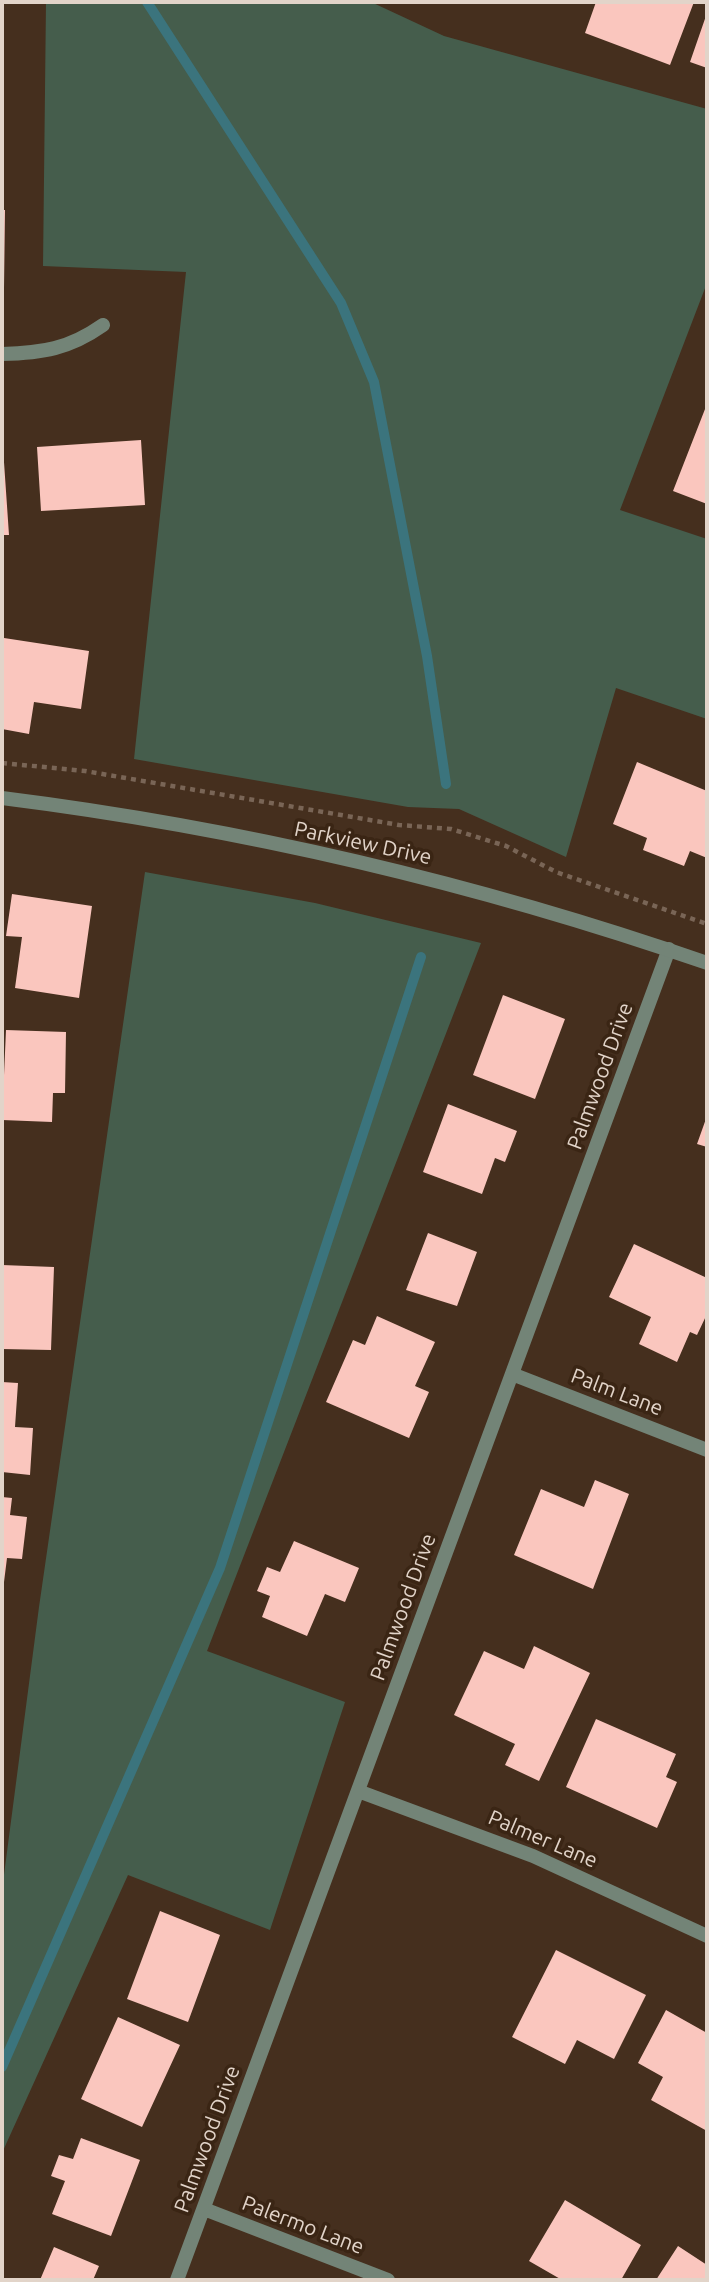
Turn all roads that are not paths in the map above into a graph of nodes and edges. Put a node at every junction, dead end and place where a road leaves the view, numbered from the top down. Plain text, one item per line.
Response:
1 (103, 325) dead end
2 (2, 354) edge
3 (2, 798) edge
4 (670, 950) junction
5 (707, 962) edge
6 (512, 1374) junction
7 (707, 1450) edge
8 (358, 1791) junction
9 (707, 1936) edge
10 (204, 2209) junction
11 (177, 2280) edge
12 (388, 2280) edge

1 - 2 street
3 - 4 street, Parkview Drive
4 - 5 street, Parkview Drive
4 - 6 street, Palmwood Drive
6 - 7 street, Palm Lane
6 - 8 street, Palmwood Drive
8 - 9 street, Palmer Lane
8 - 10 street, Palmwood Drive
10 - 11 street, Palmwood Drive
10 - 12 street, Palermo Lane

